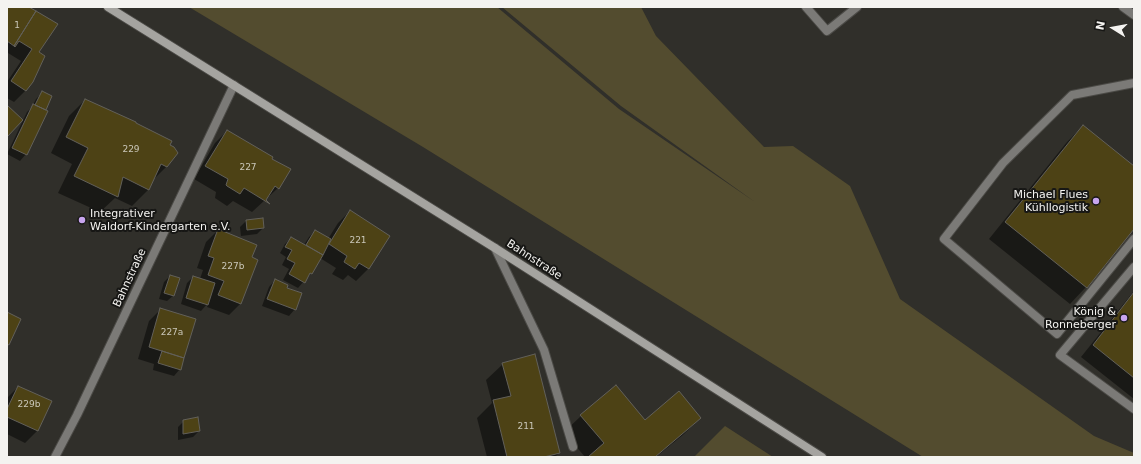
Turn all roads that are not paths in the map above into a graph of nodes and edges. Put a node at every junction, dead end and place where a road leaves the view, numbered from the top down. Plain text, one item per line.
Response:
1 (108, 7) edge
2 (806, 7) edge
3 (857, 7) edge
4 (1123, 7) edge
5 (1134, 15) edge
6 (1134, 83) edge
7 (234, 85) junction
8 (1134, 239) edge
9 (495, 248) junction
10 (1134, 267) edge
11 (1134, 409) edge
12 (573, 448) dead end
13 (55, 457) edge
14 (822, 457) edge

1 - 7 main road, Bahnstraße
2 - 3 street
4 - 5 street
6 - 8 street
7 - 9 main road, Bahnstraße
7 - 13 street, Bahnstraße
9 - 12 street
9 - 14 main road, Bahnstraße
10 - 11 street

